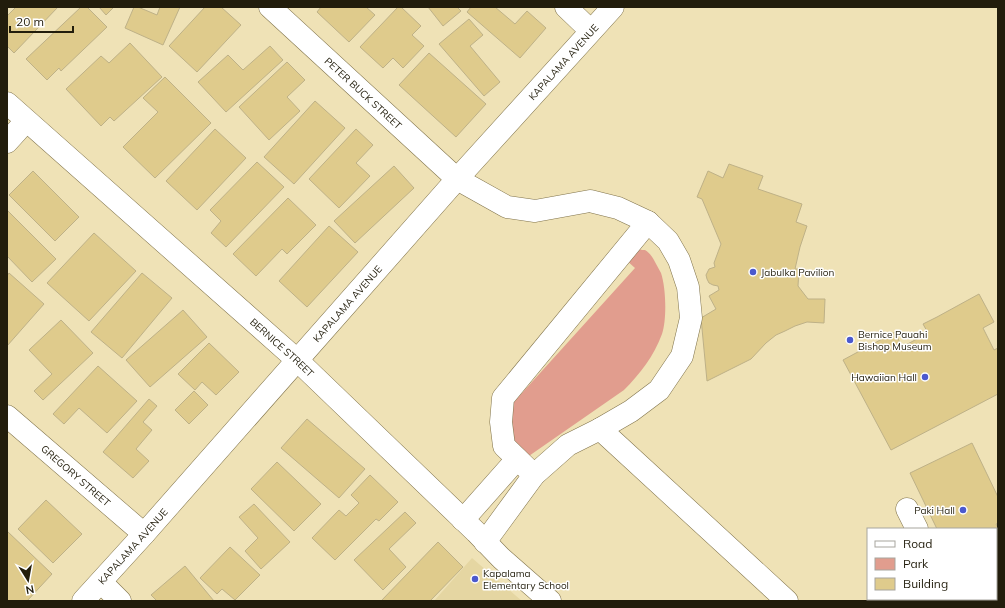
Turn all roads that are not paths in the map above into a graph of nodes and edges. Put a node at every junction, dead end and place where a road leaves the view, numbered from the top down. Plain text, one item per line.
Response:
1 (270, 7) edge
2 (566, 7) edge
3 (612, 7) edge
4 (591, 31) junction
5 (7, 103) edge
6 (26, 121) junction
7 (7, 142) edge
8 (457, 179) junction
9 (648, 222) junction
10 (297, 360) junction
11 (7, 416) edge
12 (600, 429) junction
13 (517, 459) junction
14 (534, 475) junction
15 (907, 509) dead end
16 (463, 520) junction
17 (916, 528) edge
18 (144, 534) junction
19 (485, 542) junction
20 (101, 582) junction
21 (83, 601) edge
22 (120, 601) edge
23 (550, 601) edge
24 (787, 601) edge

1 - 8 street, PETER BUCK STREET
2 - 4 street
3 - 4 street, KAPALAMA AVENUE
4 - 8 street, KAPALAMA AVENUE
5 - 6 street, BERNICE STREET
6 - 7 street
6 - 10 street, BERNICE STREET
8 - 9 street, PETER BUCK STREET
8 - 10 street, KAPALAMA AVENUE
9 - 12 street, PETER BUCK STREET
9 - 13 street
10 - 16 street, BERNICE STREET
10 - 18 street, KAPALAMA AVENUE
11 - 18 street, GREGORY STREET
12 - 14 street, PETER BUCK STREET
12 - 24 street
13 - 14 street
13 - 16 street
14 - 19 street, PETER BUCK STREET
15 - 17 street
16 - 19 street, BERNICE STREET
18 - 20 street, KAPALAMA AVENUE
19 - 23 street, BERNICE STREET
20 - 21 street, KAPALAMA AVENUE
20 - 22 street

